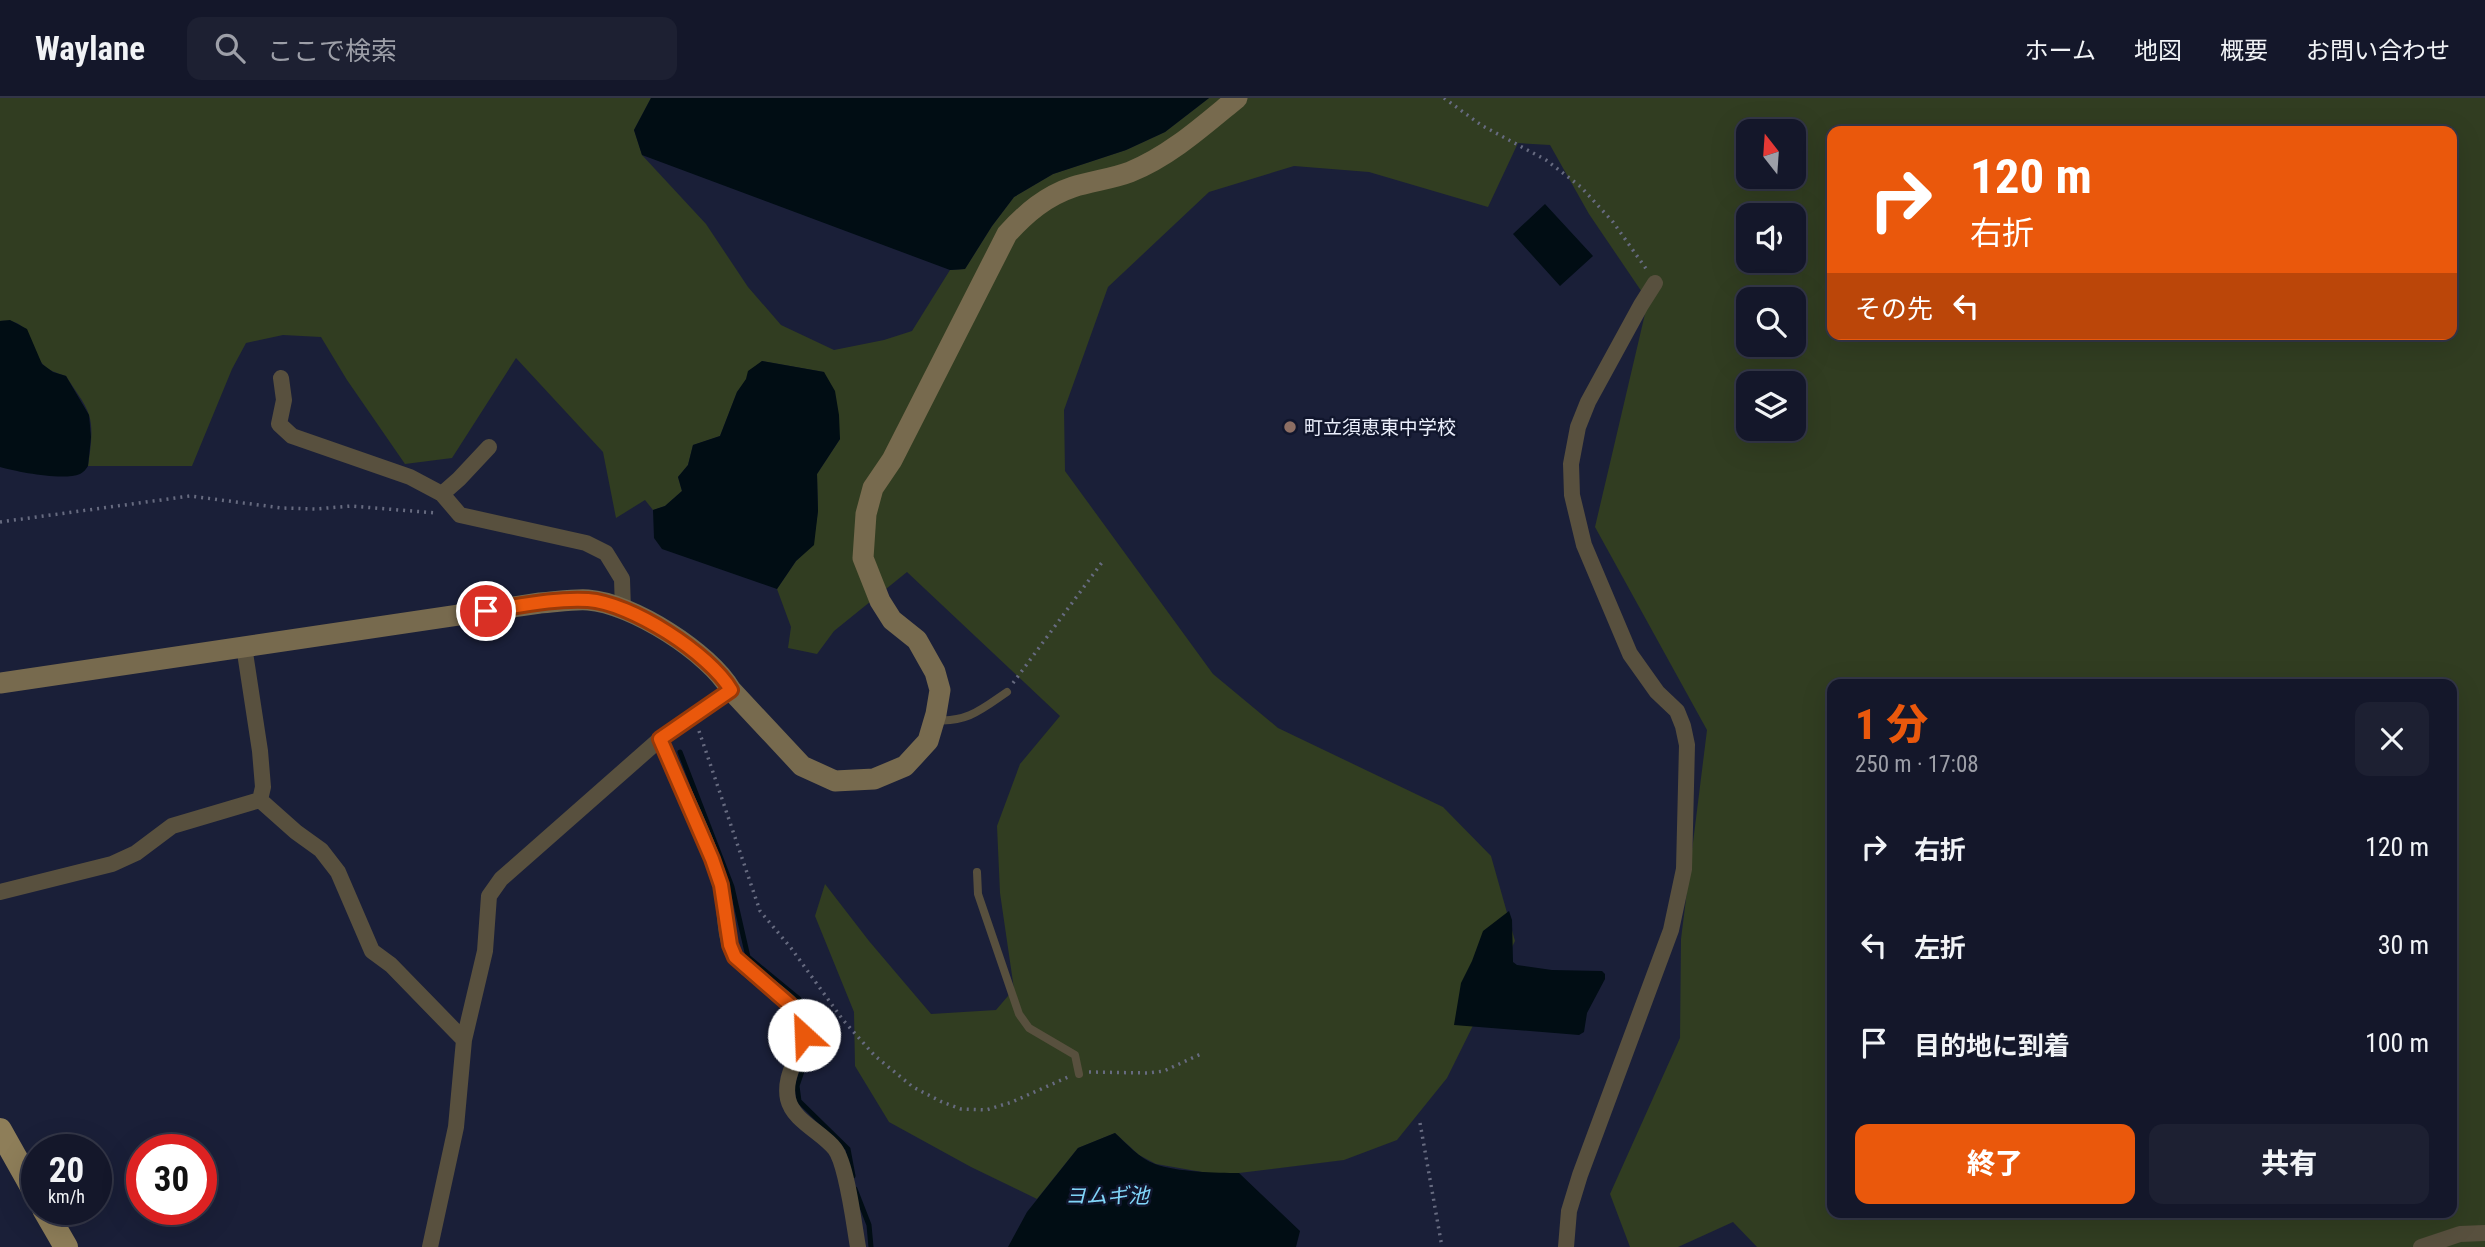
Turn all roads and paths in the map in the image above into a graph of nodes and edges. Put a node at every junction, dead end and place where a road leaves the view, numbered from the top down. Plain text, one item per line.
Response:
1 (1237, 98) edge
2 (1444, 98) edge
3 (1655, 283) joint
4 (281, 378) dead end
5 (489, 447) dead end
6 (442, 494) junction
7 (460, 515) junction
8 (0, 522) edge
9 (1103, 561) dead end
10 (623, 610) junction
11 (244, 646) junction
12 (0, 683) edge
13 (731, 690) junction
14 (1007, 692) joint
15 (694, 716) junction
16 (935, 720) junction
17 (660, 739) junction
18 (260, 800) junction
19 (978, 872) dead end
20 (0, 892) edge
21 (464, 1040) junction
22 (1203, 1053) dead end
23 (1079, 1074) junction
24 (1420, 1123) dead end
25 (1, 1135) edge
26 (21, 1169) edge
27 (53, 1225) edge
28 (2485, 1233) edge
29 (66, 1247) edge
30 (430, 1247) edge
31 (858, 1247) edge
32 (1442, 1247) edge
33 (1566, 1247) edge
34 (2421, 1247) edge

1 - 16 street
2 - 3 path
3 - 33 street
4 - 6 street
5 - 6 street
6 - 7 street
7 - 8 path
7 - 10 street
9 - 14 path
10 - 11 street
10 - 13 street
11 - 12 street
11 - 18 street
13 - 15 street
13 - 16 street
14 - 16 lane
15 - 17 street
15 - 23 path
17 - 21 street
17 - 31 street
18 - 20 street
18 - 21 street
19 - 23 lane
21 - 30 street
22 - 23 path
24 - 32 path
25 - 26 main road
27 - 29 main road
28 - 34 street

